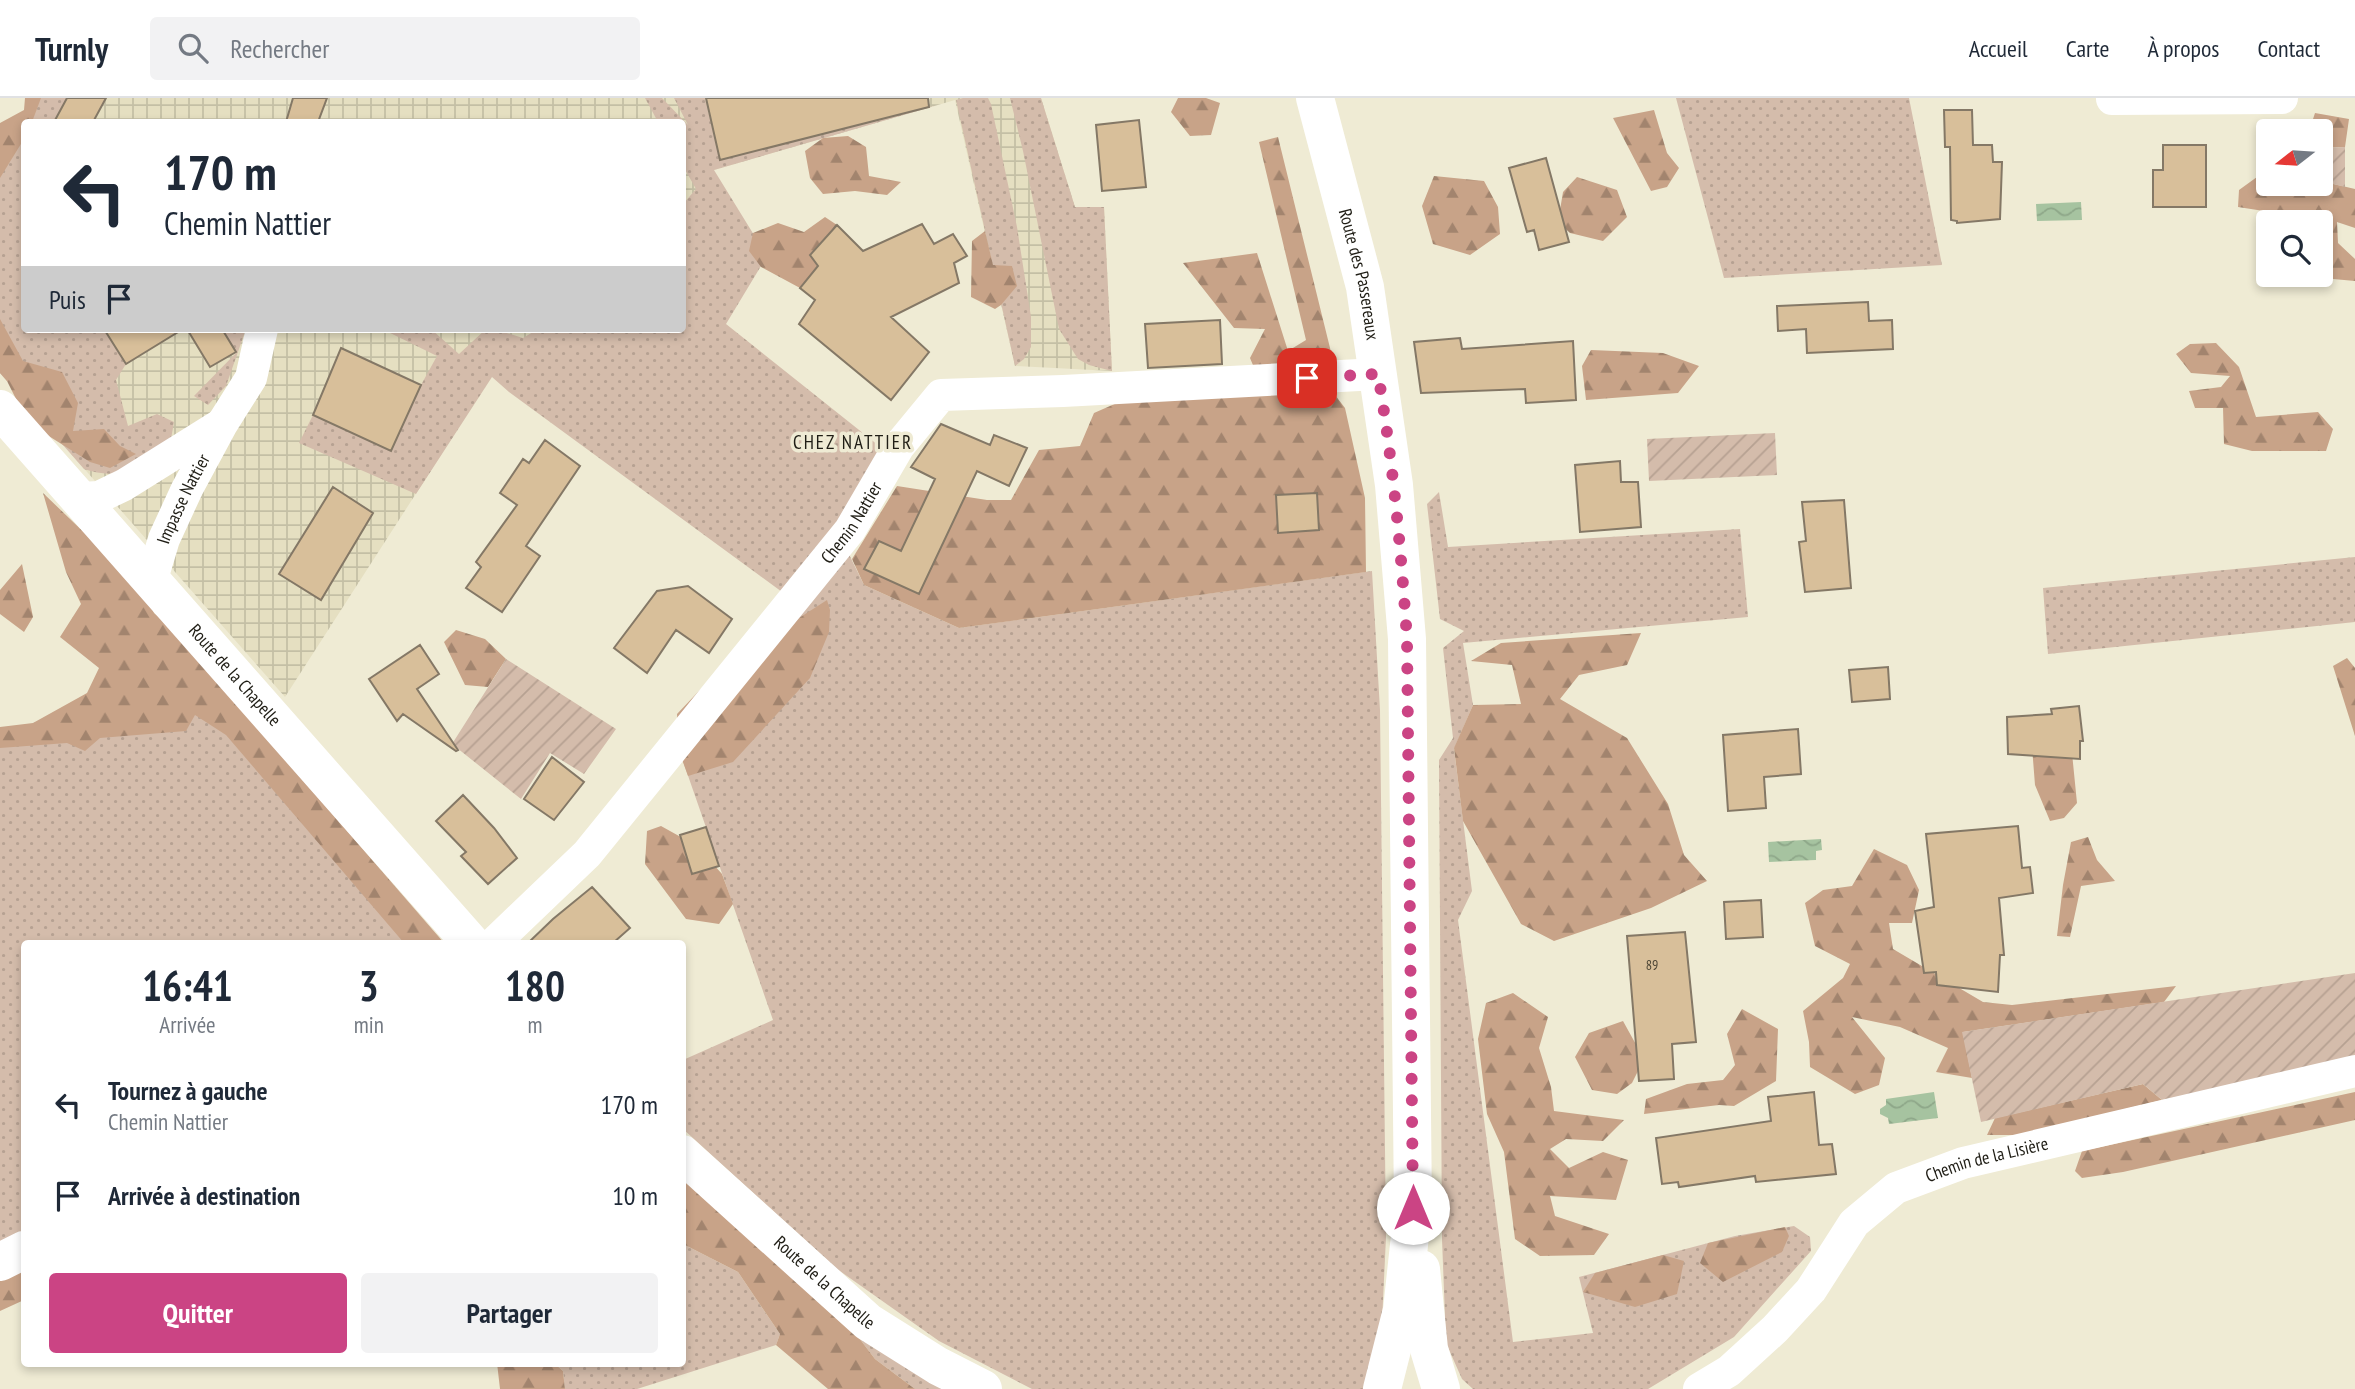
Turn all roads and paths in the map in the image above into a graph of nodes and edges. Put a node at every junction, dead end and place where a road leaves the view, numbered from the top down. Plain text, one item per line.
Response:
1 (1315, 98) edge
2 (2282, 98) edge
3 (2112, 99) edge
4 (261, 333) edge
5 (1378, 374) junction
6 (0, 409) edge
7 (222, 424) junction
8 (80, 498) junction
9 (152, 579) junction
10 (468, 940) edge
11 (497, 940) edge
12 (2355, 1071) edge
13 (686, 1158) edge
14 (1413, 1208) junction
15 (21, 1252) edge
16 (0, 1262) edge
17 (983, 1389) edge
18 (1382, 1389) edge
19 (1441, 1389) edge
20 (1699, 1389) edge

1 - 5 main road, Route des Passereaux
2 - 3 street
4 - 7 street, Impasse Nattier
5 - 11 street, Chemin Nattier
5 - 14 main road, Route des Passereaux
6 - 8 main road, Route de la Chapelle
7 - 8 street, Impasse Nattier
7 - 9 street, Impasse Nattier
8 - 9 main road, Route de la Chapelle
9 - 10 main road, Route de la Chapelle
12 - 20 street, Chemin de la Lisière
13 - 17 main road, Route de la Chapelle
14 - 18 main road, Route des Passereaux
14 - 19 main road, Route des Passereaux
15 - 16 main road

